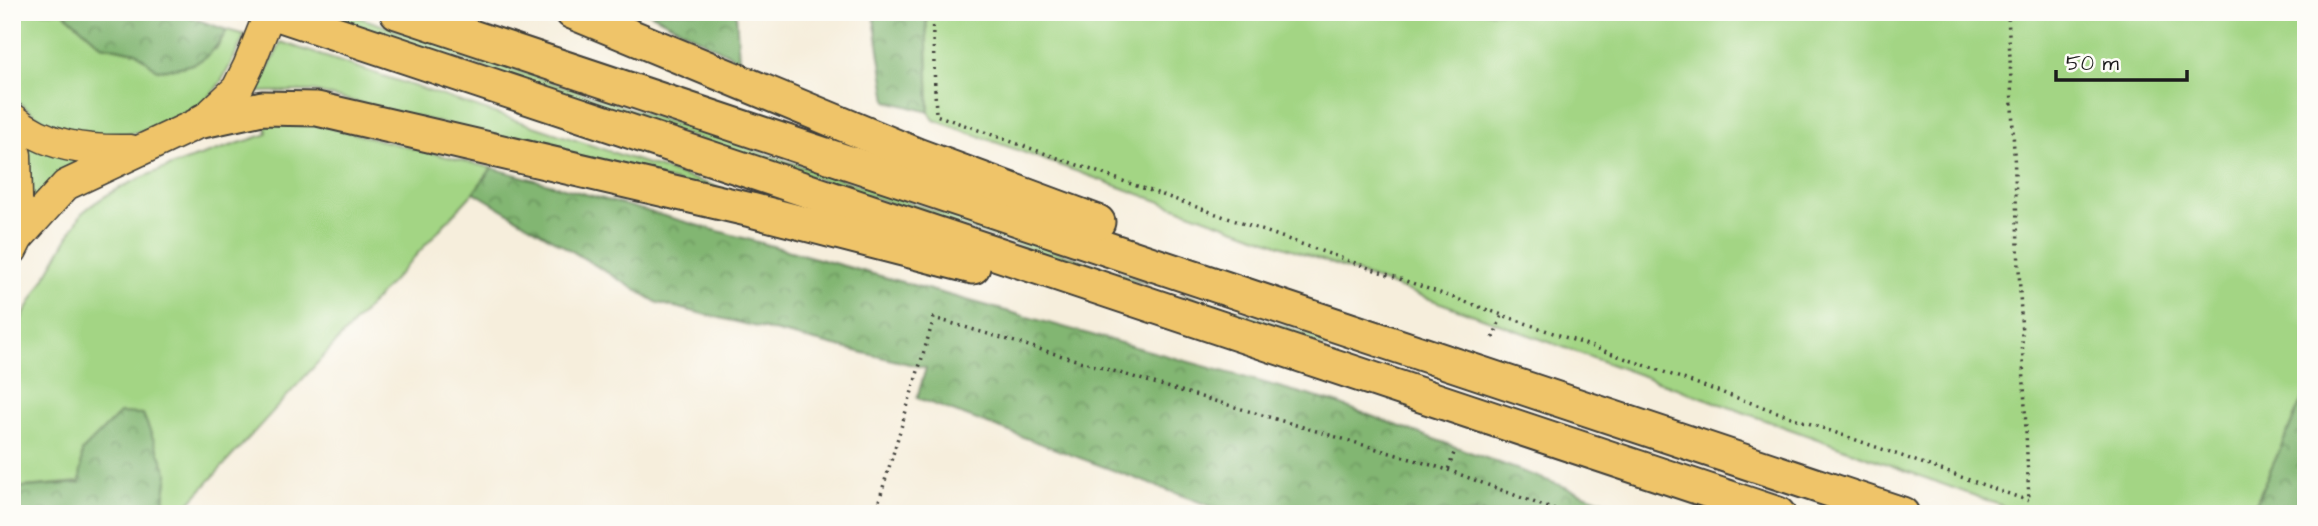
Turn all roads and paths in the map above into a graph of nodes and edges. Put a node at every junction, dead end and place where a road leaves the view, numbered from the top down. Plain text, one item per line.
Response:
1 (271, 12) edge
2 (397, 12) edge
3 (572, 12) edge
4 (932, 12) edge
5 (2008, 12) edge
6 (12, 118) edge
7 (203, 121) junction
8 (12, 142) edge
9 (141, 149) junction
10 (15, 244) edge
11 (1502, 315) junction
12 (1493, 338) dead end
13 (1389, 342) junction
14 (1266, 344) junction
15 (2306, 447) edge
16 (1454, 453) dead end
17 (1448, 470) junction
18 (2306, 497) edge
19 (2306, 509) edge
20 (876, 514) edge
21 (1565, 514) edge
22 (1777, 514) edge
23 (1902, 514) edge
24 (2297, 514) edge

1 - 7 main road
1 - 14 highway
2 - 13 highway
3 - 13 highway
4 - 11 path
5 - 11 path
6 - 9 main road
7 - 9 main road
7 - 14 highway
8 - 10 main road
9 - 10 main road
11 - 12 path
13 - 23 highway
14 - 22 highway
15 - 18 path
16 - 17 path
17 - 20 path
17 - 21 path
19 - 24 path

